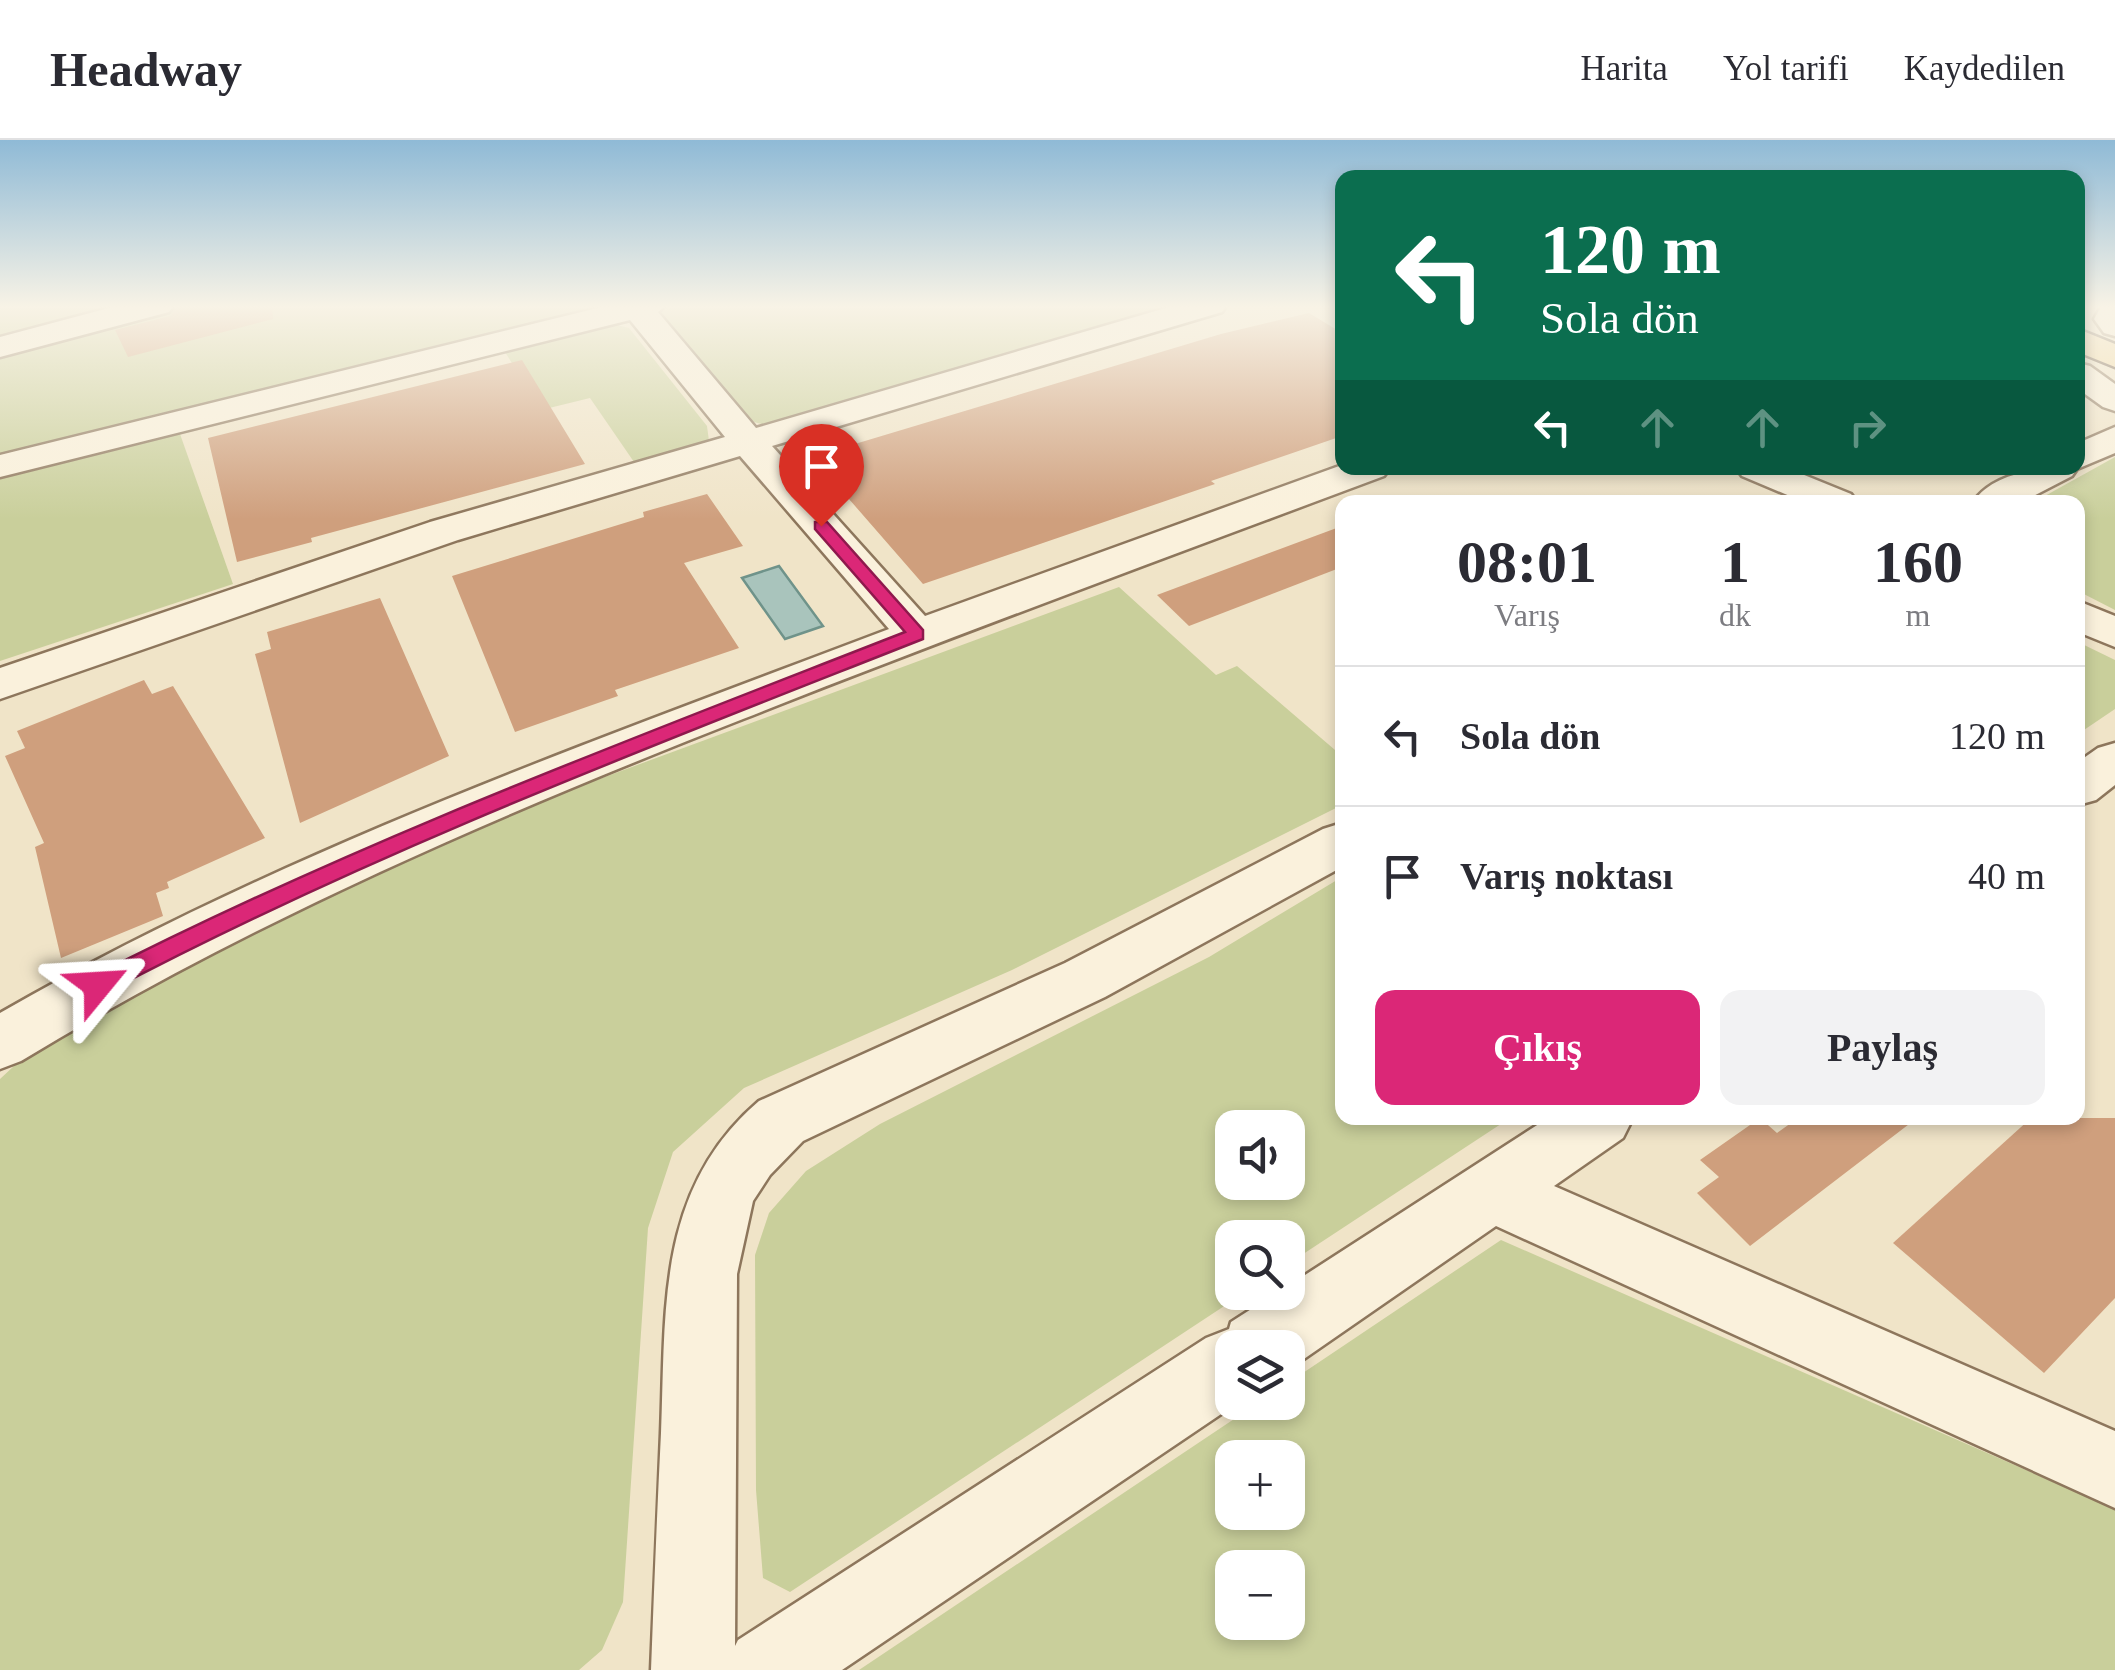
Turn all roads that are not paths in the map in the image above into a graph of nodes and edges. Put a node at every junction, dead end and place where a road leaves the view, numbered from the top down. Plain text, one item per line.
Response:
1 (359, 376) edge
2 (697, 376) edge
3 (974, 376) edge
4 (2085, 378) edge
5 (2115, 400) edge
6 (2115, 438) edge
7 (750, 444) junction
8 (2085, 454) edge
9 (0, 466) edge
10 (1352, 475) edge
11 (1772, 475) edge
12 (2045, 475) edge
13 (1821, 495) edge
14 (2007, 495) edge
15 (2085, 618) edge
16 (2115, 633) edge
17 (917, 634) junction
18 (0, 684) edge
19 (2115, 760) edge
20 (2085, 781) edge
21 (1335, 847) edge
22 (0, 1043) edge
23 (1590, 1125) edge
24 (1491, 1191) junction
25 (1284, 1330) edge
26 (1215, 1375) edge
27 (2115, 1470) edge
28 (693, 1670) edge
29 (768, 1670) edge

1 - 9 street
2 - 7 street
3 - 7 street
4 - 5 street
6 - 8 street
7 - 17 street
7 - 18 street
10 - 17 street
11 - 13 street
12 - 14 street
15 - 16 street
17 - 22 street
19 - 20 street
21 - 28 street
23 - 24 street
24 - 25 street
24 - 27 street
26 - 29 street

